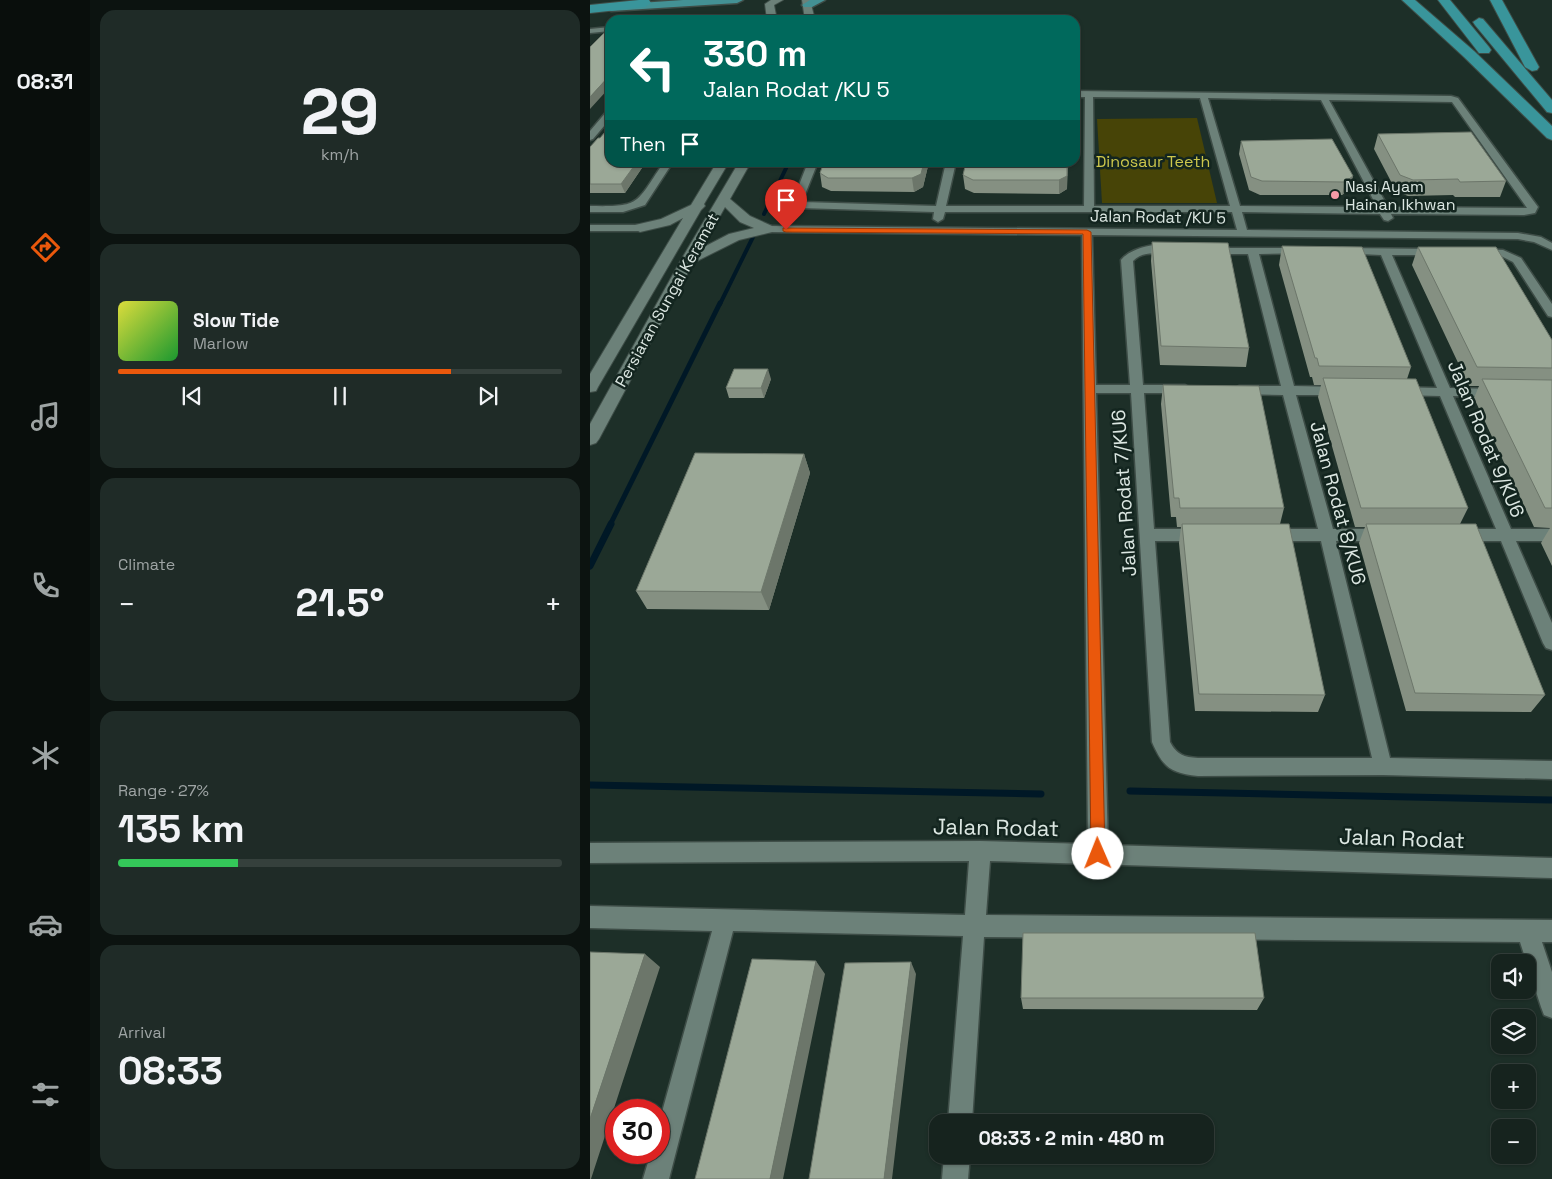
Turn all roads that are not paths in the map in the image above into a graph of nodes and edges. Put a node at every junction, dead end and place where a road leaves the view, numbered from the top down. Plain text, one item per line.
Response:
1 (686, 0) edge
2 (737, 0) edge
3 (1408, 0) edge
4 (1444, 0) edge
5 (1496, 0) edge
6 (644, 2) edge
7 (811, 2) edge
8 (781, 3) edge
9 (591, 6) edge
10 (771, 15) edge
11 (810, 15) edge
12 (1468, 16) junction
13 (605, 30) edge
14 (590, 31) edge
15 (605, 31) edge
16 (590, 41) edge
17 (1080, 94) edge
18 (1090, 94) junction
19 (1203, 95) junction
20 (1324, 98) junction
21 (1552, 98) edge
22 (1552, 109) edge
23 (605, 119) edge
24 (1552, 135) edge
25 (590, 137) edge
26 (666, 167) edge
27 (720, 167) edge
28 (741, 167) edge
29 (811, 167) edge
30 (950, 167) edge
31 (723, 199) junction
32 (698, 206) junction
33 (1089, 208) junction
34 (590, 209) edge
35 (940, 209) junction
36 (1236, 209) junction
37 (1384, 211) junction
38 (590, 228) edge
39 (640, 228) junction
40 (767, 229) junction
41 (936, 231) junction
42 (1087, 232) junction
43 (1243, 234) junction
44 (1395, 234) junction
45 (1518, 236) joint
46 (664, 245) junction
47 (1552, 247) edge
48 (1253, 251) junction
49 (1385, 251) junction
50 (688, 260) junction
51 (1552, 313) edge
52 (590, 387) edge
53 (1089, 389) junction
54 (1137, 389) junction
55 (1194, 389) edge
56 (1222, 390) edge
57 (1288, 390) junction
58 (1354, 391) edge
59 (1382, 391) edge
60 (1445, 392) junction
61 (1513, 393) edge
62 (591, 436) edge
63 (1147, 535) junction
64 (1214, 535) edge
65 (1252, 535) edge
66 (1327, 535) junction
67 (1395, 535) edge
68 (1442, 535) edge
69 (1506, 535) junction
70 (1552, 535) edge
71 (1552, 643) edge
72 (1383, 766) junction
73 (1552, 770) edge
74 (980, 851) junction
75 (590, 853) edge
76 (1098, 854) junction
77 (1552, 868) edge
78 (590, 917) edge
79 (725, 922) junction
80 (975, 926) junction
81 (1528, 930) junction
82 (1552, 931) edge
83 (1552, 1007) edge
84 (961, 1114) edge
85 (956, 1164) edge
86 (656, 1179) edge
87 (955, 1179) edge

1 - 6 highway
2 - 9 highway
3 - 24 highway
4 - 12 highway
5 - 21 highway
6 - 9 highway
7 - 11 street
8 - 10 street
12 - 22 highway
12 - 24 highway
13 - 14 street
15 - 16 street
17 - 18 street
18 - 19 street
18 - 33 street
19 - 20 street
19 - 36 street
20 - 37 street
20 - 37 street
23 - 25 street
26 - 34 street
27 - 32 street, Persiaran Sungai Keramat
28 - 31 street, Persiaran Sungai Keramat
29 - 35 street
30 - 35 street
31 - 40 street
31 - 50 street, Persiaran Sungai Keramat
32 - 39 street
32 - 46 street, Persiaran Sungai Keramat
33 - 35 street
33 - 36 street
35 - 41 street
36 - 37 street
36 - 43 street
37 - 44 street
38 - 39 street
39 - 46 street
40 - 41 street, Jalan Rodat /KU 5
40 - 50 street
41 - 42 street, Jalan Rodat /KU 5
42 - 43 street, Jalan Rodat /KU 5
42 - 53 street
43 - 44 street, Jalan Rodat /KU 5
44 - 45 street, Jalan Rodat /KU 5
45 - 47 street
46 - 52 street, Persiaran Sungai Keramat
48 - 49 street
48 - 54 street, Jalan Rodat 7/KU6
48 - 57 street, Jalan Rodat 8/KU6
49 - 51 street
49 - 60 street, Jalan Rodat 9/KU6
50 - 62 street, Persiaran Sungai Keramat
53 - 54 street
53 - 76 street
54 - 55 street
54 - 63 street, Jalan Rodat 7/KU6
56 - 57 street
57 - 58 street
57 - 66 street, Jalan Rodat 8/KU6
59 - 60 street
60 - 61 street
60 - 69 street, Jalan Rodat 9/KU6
63 - 64 street
63 - 72 street, Jalan Rodat 7/KU6
65 - 66 street
66 - 67 street
66 - 72 street, Jalan Rodat 8/KU6
68 - 69 street
69 - 70 street
69 - 71 street, Jalan Rodat 9/KU6
72 - 73 street
74 - 75 street, Jalan Rodat
74 - 76 street, Jalan Rodat
74 - 80 street
76 - 77 street, Jalan Rodat
78 - 79 street
79 - 80 street
79 - 86 street
80 - 81 street
80 - 84 street
81 - 82 street
81 - 83 street
85 - 87 street

